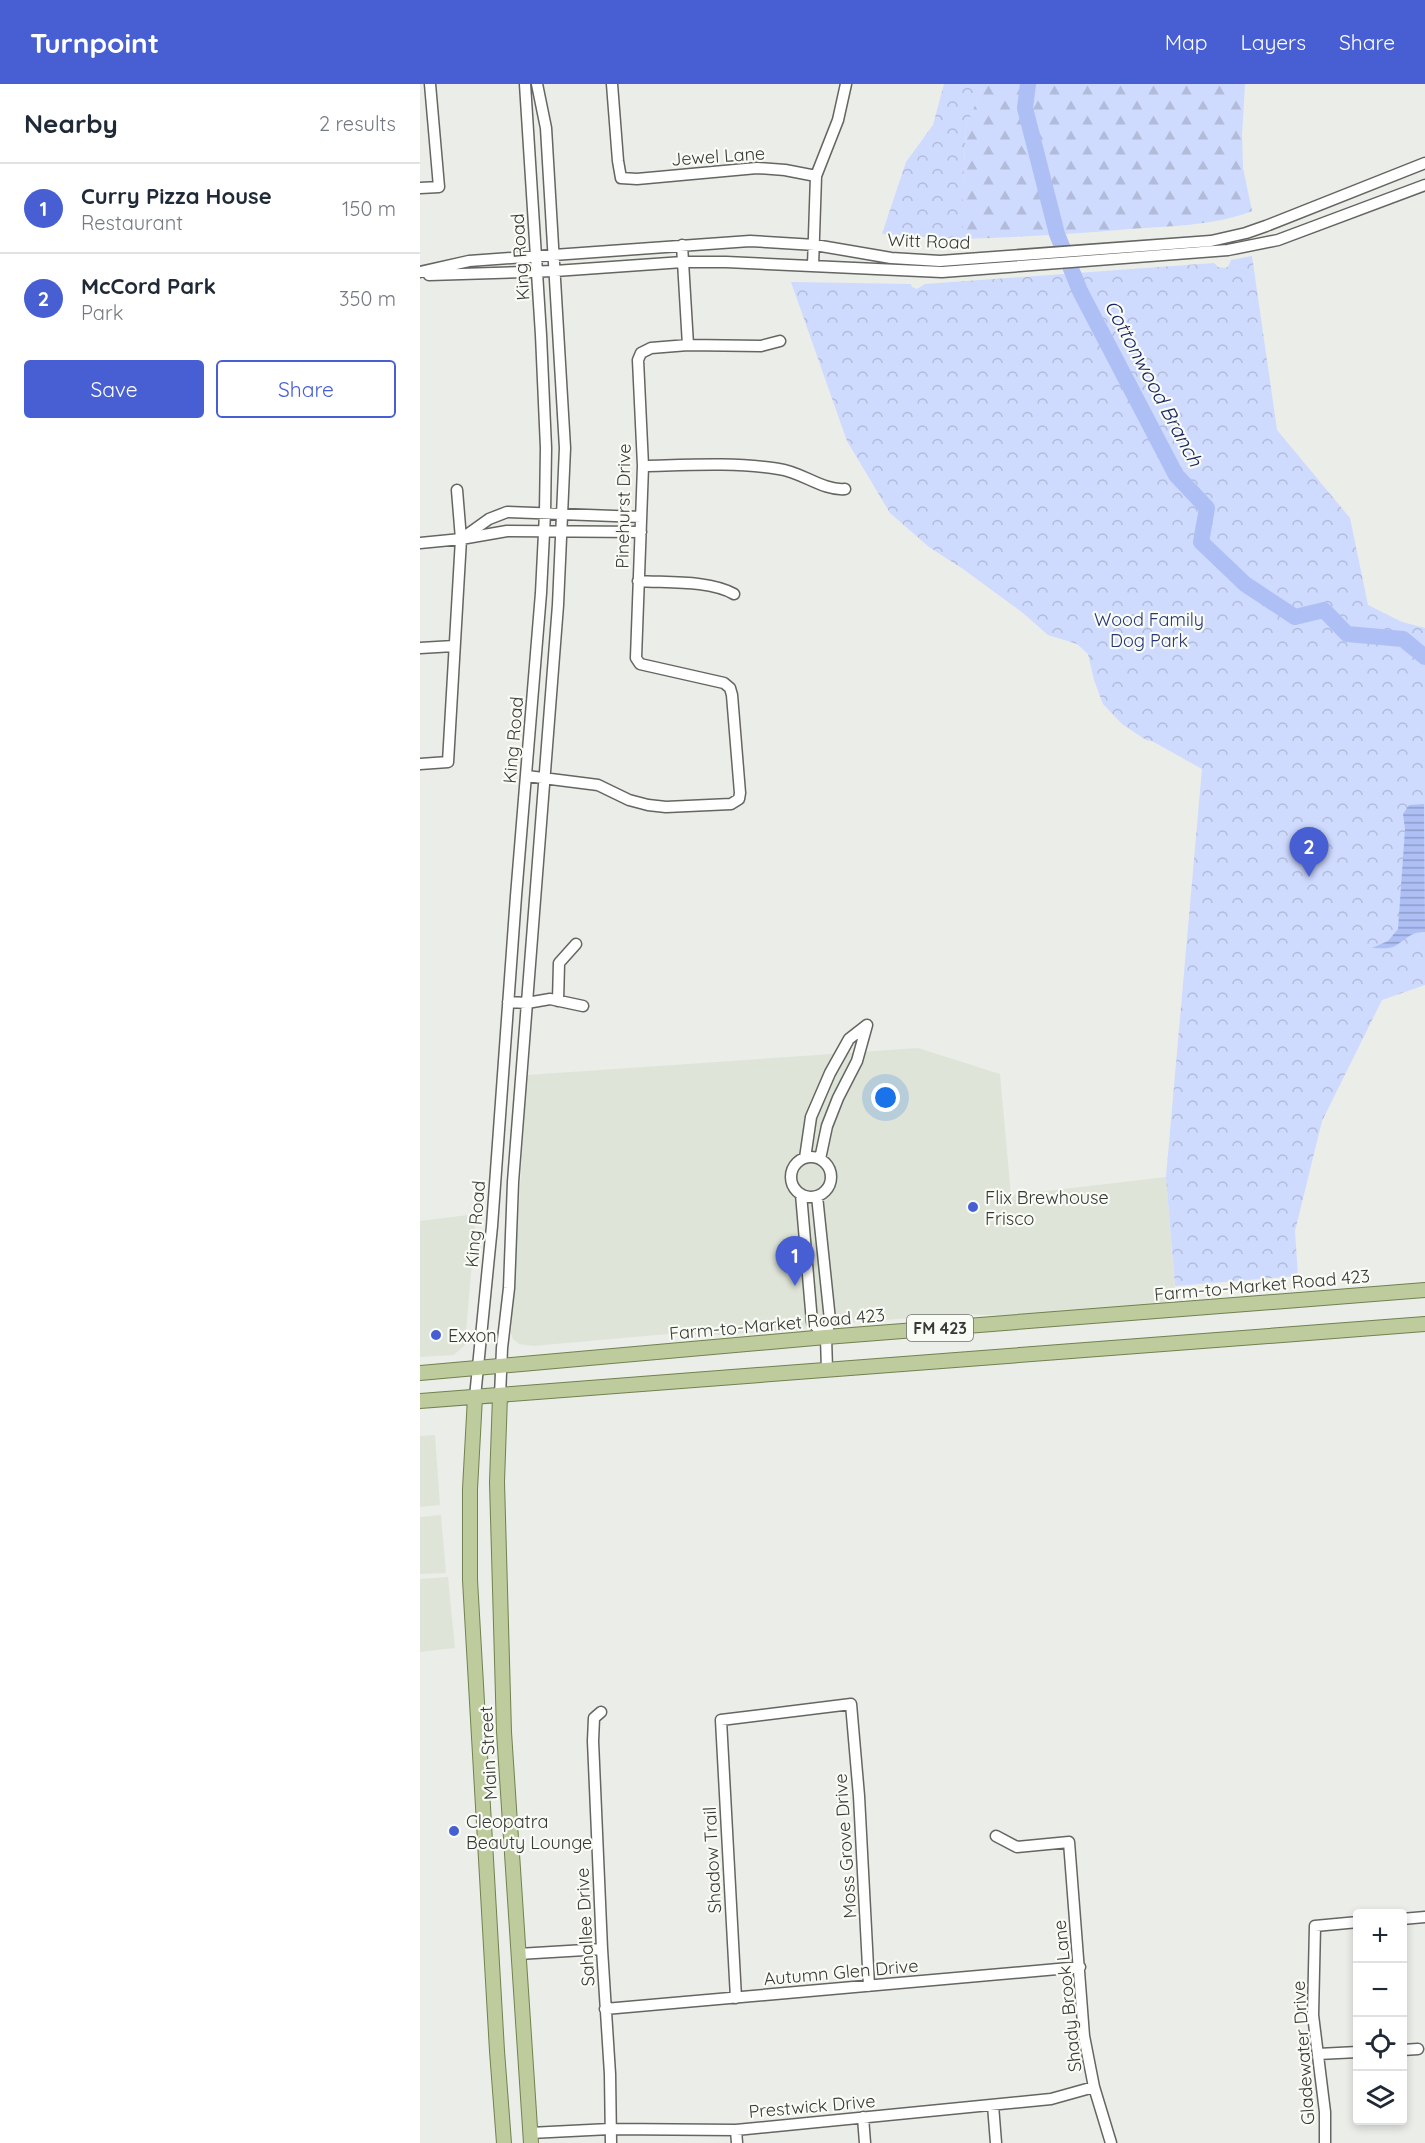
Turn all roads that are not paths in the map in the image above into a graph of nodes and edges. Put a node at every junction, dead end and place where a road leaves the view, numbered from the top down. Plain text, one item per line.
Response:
1 (430, 84) edge
2 (525, 84) edge
3 (537, 84) edge
4 (612, 84) edge
5 (846, 84) edge
6 (1425, 163) edge
7 (816, 176) junction
8 (1425, 184) edge
9 (420, 188) edge
10 (682, 245) junction
11 (815, 245) junction
12 (1138, 253) junction
13 (554, 255) junction
14 (537, 256) junction
15 (683, 262) junction
16 (813, 266) junction
17 (555, 271) junction
18 (538, 272) junction
19 (420, 273) edge
20 (780, 341) dead end
21 (688, 345) junction
22 (643, 466) junction
23 (845, 489) dead end
24 (457, 490) dead end
25 (545, 513) junction
26 (562, 514) junction
27 (641, 517) junction
28 (544, 531) junction
29 (561, 531) junction
30 (641, 532) junction
31 (461, 539) junction
32 (420, 543) edge
33 (638, 581) junction
34 (734, 594) dead end
35 (454, 646) junction
36 (420, 648) edge
37 (420, 764) edge
38 (527, 776) junction
39 (546, 777) junction
40 (576, 944) dead end
41 (558, 1001) junction
42 (508, 1002) junction
43 (527, 1003) junction
44 (583, 1006) dead end
45 (805, 1158) junction
46 (820, 1159) junction
47 (801, 1194) junction
48 (817, 1196) junction
49 (492, 1226) junction
50 (512, 1226) junction
51 (1425, 1290) edge
52 (1425, 1324) edge
53 (826, 1337) junction
54 (501, 1366) junction
55 (478, 1368) junction
56 (827, 1370) junction
57 (420, 1372) edge
58 (475, 1396) junction
59 (500, 1396) junction
60 (420, 1401) edge
61 (851, 1704) joint
62 (601, 1712) dead end
63 (996, 1836) dead end
64 (1425, 1917) edge
65 (1407, 1919) edge
66 (1353, 1922) edge
67 (602, 1948) junction
68 (518, 1957) junction
69 (492, 1961) junction
70 (1080, 1967) junction
71 (869, 1986) junction
72 (736, 1998) junction
73 (605, 2009) junction
74 (1418, 2049) dead end
75 (1407, 2050) edge
76 (1353, 2052) edge
77 (1318, 2054) junction
78 (1094, 2086) junction
79 (993, 2105) junction
80 (863, 2117) junction
81 (610, 2129) junction
82 (736, 2130) junction
83 (531, 2138) edge
84 (504, 2143) edge
85 (611, 2143) edge
86 (737, 2143) edge
87 (865, 2143) edge
88 (996, 2143) edge
89 (1111, 2143) edge
90 (1325, 2143) edge

1 - 9 street
2 - 14 street, King Road
3 - 13 street, King Road
4 - 7 street, Jewel Lane
5 - 7 street
6 - 12 street, Witt Road
7 - 11 street
8 - 12 street, Witt Road
10 - 11 street, Witt Road
10 - 13 street, Witt Road
10 - 15 street
11 - 12 street, Witt Road
11 - 16 street
12 - 16 street, Witt Road
13 - 14 street, Witt Road
13 - 17 street, King Road
14 - 18 street, King Road
14 - 19 street, Witt Road
15 - 16 street, Witt Road
15 - 17 street, Witt Road
15 - 21 street
17 - 18 street, Witt Road
17 - 26 street, King Road
18 - 19 street, Witt Road
18 - 25 street, King Road
20 - 21 street
21 - 22 street, Pinehurst Drive
22 - 23 street
22 - 27 street, Pinehurst Drive
24 - 31 street
25 - 26 street
25 - 28 street, King Road
25 - 31 street
26 - 27 street
26 - 29 street, King Road
27 - 30 street, Pinehurst Drive
28 - 29 street
28 - 31 street
28 - 38 street, King Road
29 - 30 street
29 - 39 street, King Road
30 - 33 street, Pinehurst Drive
31 - 32 street
31 - 35 street
33 - 34 street
33 - 39 street, Pinehurst Drive
35 - 36 street
35 - 37 street
38 - 39 street
38 - 42 street, King Road
39 - 43 street, King Road
40 - 41 street
41 - 43 street
41 - 44 street
42 - 43 street
42 - 49 street, King Road
43 - 50 street, King Road
45 - 46 street
45 - 46 street
45 - 47 street
46 - 48 street
47 - 48 street
47 - 53 street
48 - 53 street
49 - 50 street
49 - 55 street, King Road
50 - 54 street, King Road
51 - 53 main road, Farm-to-Market Road 423 / FM 423
52 - 56 main road, FM 423
53 - 54 main road, Farm-to-Market Road 423 / FM 423
53 - 56 street
54 - 55 main road, Farm-to-Market Road 423 / FM 423
54 - 59 street, King Road
55 - 57 main road, Farm-to-Market Road 423 / FM 423
55 - 58 street, King Road
56 - 59 main road, FM 423
58 - 59 main road, FM 423
58 - 60 main road, FM 423
58 - 69 main road, Main Street
59 - 68 main road, Main Street
61 - 71 street, Moss Grove Drive
61 - 72 street, Shadow Trail
62 - 67 street, Sahallee Drive
63 - 70 street, Shady Brook Lane
64 - 65 street
66 - 77 street, Gladewater Drive
67 - 68 street
67 - 73 street, Sahallee Drive
68 - 69 main road
68 - 83 main road, Main Street
69 - 84 main road, Main Street
70 - 71 street, Autumn Glen Drive
70 - 78 street, Shady Brook Lane
71 - 72 street, Autumn Glen Drive
72 - 73 street, Autumn Glen Drive
73 - 81 street, Sahallee Drive
74 - 75 street
76 - 77 street
77 - 90 street, Gladewater Drive
78 - 79 street, Prestwick Drive
78 - 89 street, Shady Brook Lane
79 - 80 street, Prestwick Drive
79 - 88 street
80 - 82 street, Prestwick Drive
80 - 87 street
81 - 82 street, Prestwick Drive
81 - 83 street, Prestwick Drive
81 - 85 street, Sahallee Drive
82 - 86 street

